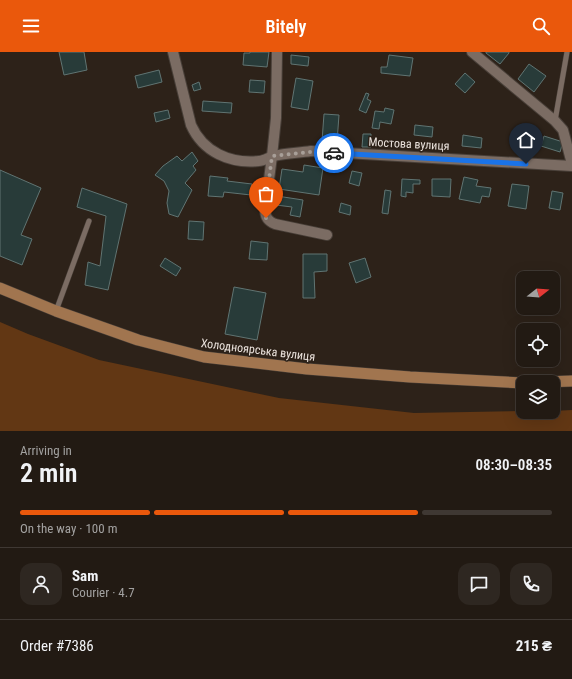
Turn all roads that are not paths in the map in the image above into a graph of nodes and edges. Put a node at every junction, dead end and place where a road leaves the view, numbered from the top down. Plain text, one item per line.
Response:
1 (172, 52) edge
2 (277, 52) edge
3 (472, 52) edge
4 (567, 52) edge
5 (555, 121) junction
6 (272, 156) junction
7 (572, 165) edge
8 (89, 221) dead end
9 (327, 235) dead end
10 (0, 288) edge
11 (56, 312) junction
12 (571, 380) edge
13 (560, 381) edge
14 (516, 382) edge

1 - 6 street, Мостова вулиця
2 - 6 street
3 - 5 street
4 - 5 lane
5 - 7 street
6 - 7 street, Мостова вулиця
6 - 9 street
8 - 11 lane
10 - 11 main road, Холодноярська вулиця
11 - 14 main road, Холодноярська вулиця
12 - 13 main road

